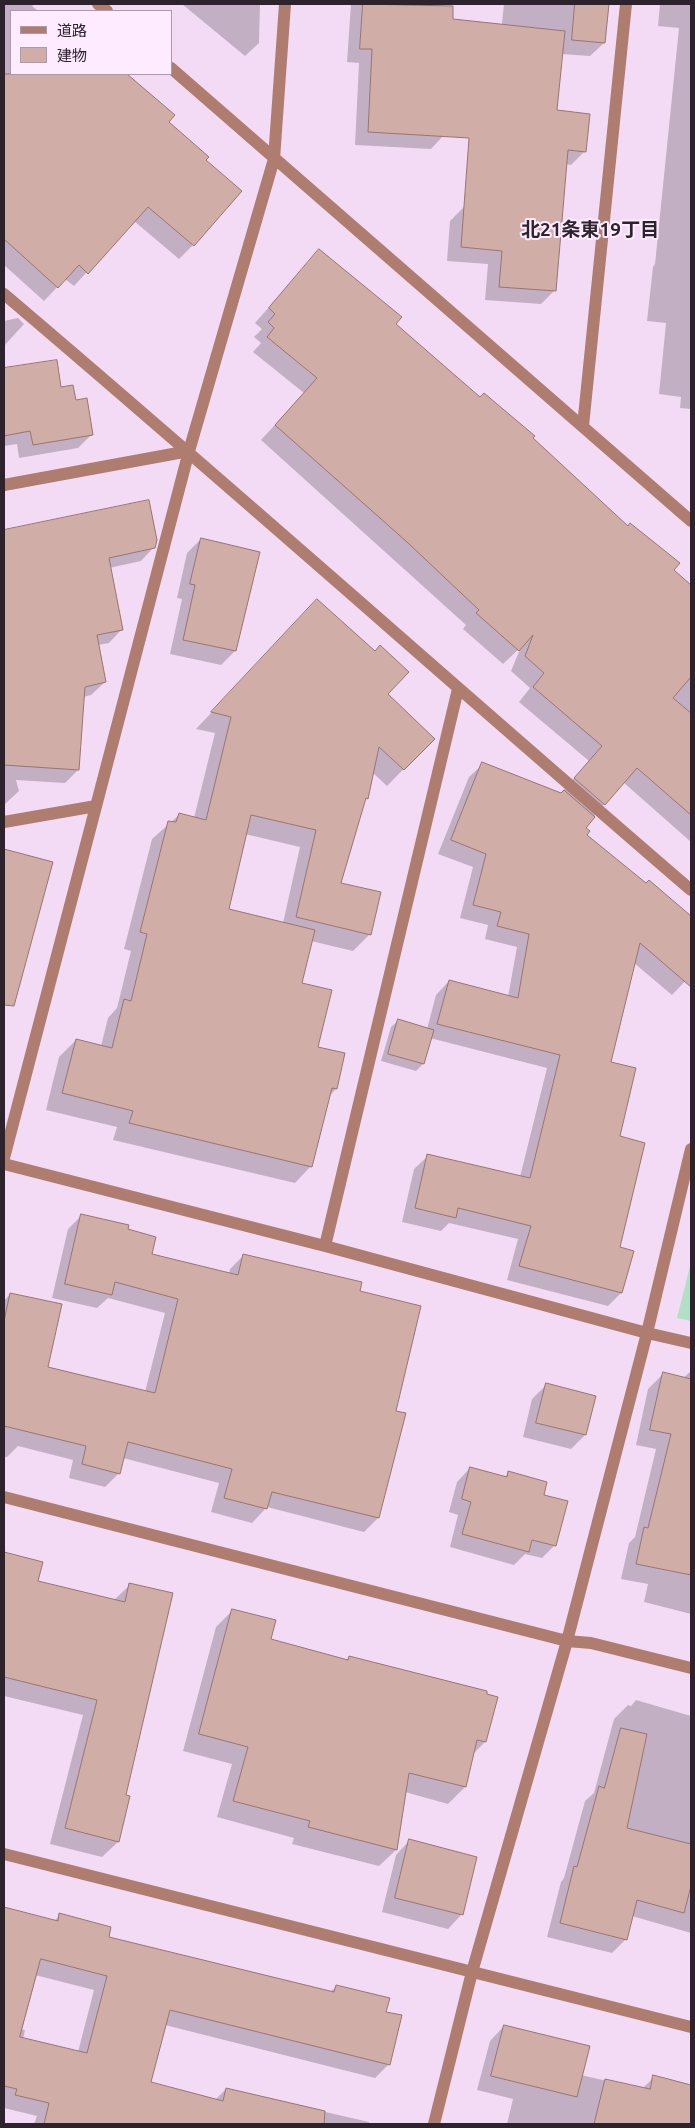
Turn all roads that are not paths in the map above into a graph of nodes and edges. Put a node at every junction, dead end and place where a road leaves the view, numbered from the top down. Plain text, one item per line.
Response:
1 (285, 4) edge
2 (626, 4) edge
3 (172, 69) edge
4 (274, 159) junction
5 (4, 294) edge
6 (583, 426) junction
7 (189, 451) junction
8 (4, 485) edge
9 (691, 521) edge
10 (458, 689) junction
11 (96, 806) junction
12 (4, 822) edge
13 (691, 890) edge
14 (691, 1149) edge
15 (4, 1158) edge
16 (4, 1164) edge
17 (325, 1246) junction
18 (647, 1333) junction
19 (691, 1343) edge
20 (4, 1497) edge
21 (567, 1641) junction
22 (691, 1668) edge
23 (4, 1854) edge
24 (472, 1972) junction
25 (691, 2027) edge
26 (434, 2124) edge

1 - 4 street
2 - 6 street
3 - 4 street
4 - 6 street
4 - 7 street
5 - 7 street
6 - 9 street
7 - 8 street
7 - 10 street
7 - 11 street
10 - 13 street
10 - 17 street
11 - 12 street
11 - 15 street
14 - 18 street
16 - 17 street
17 - 18 street
18 - 19 street
18 - 21 street
20 - 21 street
21 - 22 street
21 - 24 street
23 - 24 street
24 - 25 street
24 - 26 street

